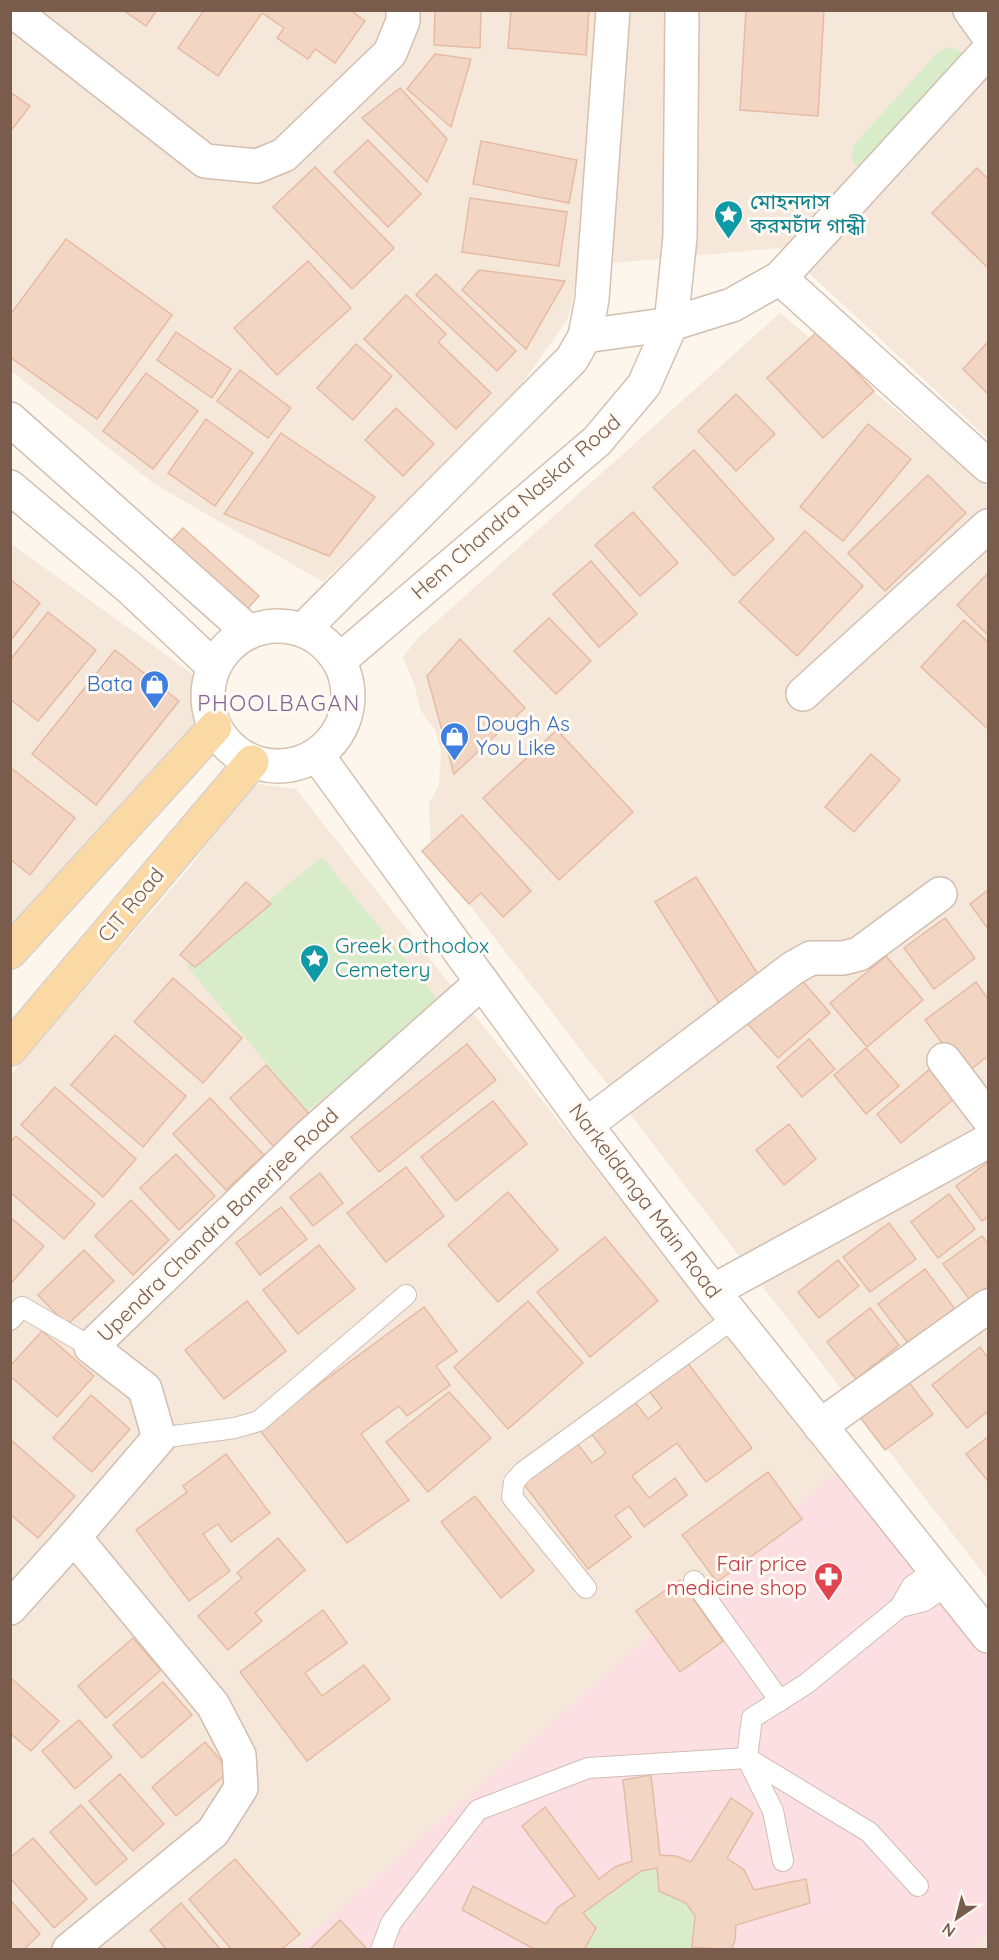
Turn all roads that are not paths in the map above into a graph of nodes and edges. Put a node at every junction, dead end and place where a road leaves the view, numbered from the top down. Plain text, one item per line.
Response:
1 (12, 10) edge
2 (403, 10) edge
3 (613, 10) edge
4 (682, 10) edge
5 (970, 10) edge
6 (988, 35) edge
7 (988, 51) edge
8 (780, 278) junction
9 (671, 324) junction
10 (585, 336) junction
11 (10, 419) edge
12 (988, 466) edge
13 (10, 487) edge
14 (988, 526) edge
15 (304, 629) junction
16 (249, 632) junction
17 (340, 660) junction
18 (214, 667) junction
19 (803, 694) dead end
20 (215, 728) junction
21 (317, 755) junction
22 (252, 762) junction
23 (940, 894) dead end
24 (10, 952) edge
25 (482, 982) junction
26 (10, 1049) edge
27 (944, 1060) dead end
28 (988, 1118) edge
29 (586, 1125) junction
30 (988, 1141) edge
31 (713, 1291) junction
32 (406, 1294) dead end
33 (988, 1306) edge
34 (734, 1318) junction
35 (10, 1320) edge
36 (91, 1347) junction
37 (820, 1426) junction
38 (159, 1438) junction
39 (74, 1537) junction
40 (941, 1577) junction
41 (694, 1581) dead end
42 (586, 1588) dead end
43 (10, 1608) edge
44 (988, 1636) edge
45 (780, 1701) junction
46 (747, 1758) junction
47 (783, 1861) dead end
48 (918, 1886) dead end
49 (69, 1950) edge
50 (381, 1950) edge

1 - 2 street
3 - 10 street
4 - 9 street, Hem Chandra Naskar Road
5 - 6 street
7 - 8 street
8 - 9 street
8 - 12 street
9 - 10 street
9 - 17 street, Hem Chandra Naskar Road
10 - 15 street
11 - 16 street
13 - 18 street
14 - 19 street
15 - 16 street
15 - 17 street
16 - 18 street
17 - 21 street
18 - 20 street
20 - 22 street
20 - 24 main road
21 - 22 street
21 - 25 street, Narkeldanga Main Road
22 - 26 main road, CIT Road
23 - 29 street
25 - 29 street, Narkeldanga Main Road
25 - 36 street, Upendra Chandra Banerjee Road
27 - 28 street
29 - 31 street, Narkeldanga Main Road
30 - 31 street
31 - 34 street, Narkeldanga Main Road
32 - 38 lane
33 - 37 street
34 - 37 street, Narkeldanga Main Road
34 - 42 lane
35 - 36 lane
36 - 38 street, Upendra Chandra Banerjee Road
37 - 40 street, Narkeldanga Main Road
38 - 39 street
39 - 43 street
39 - 49 street
40 - 44 street, Narkeldanga Main Road
40 - 45 lane
41 - 45 lane
45 - 46 lane
46 - 47 lane
46 - 48 lane
46 - 50 lane

